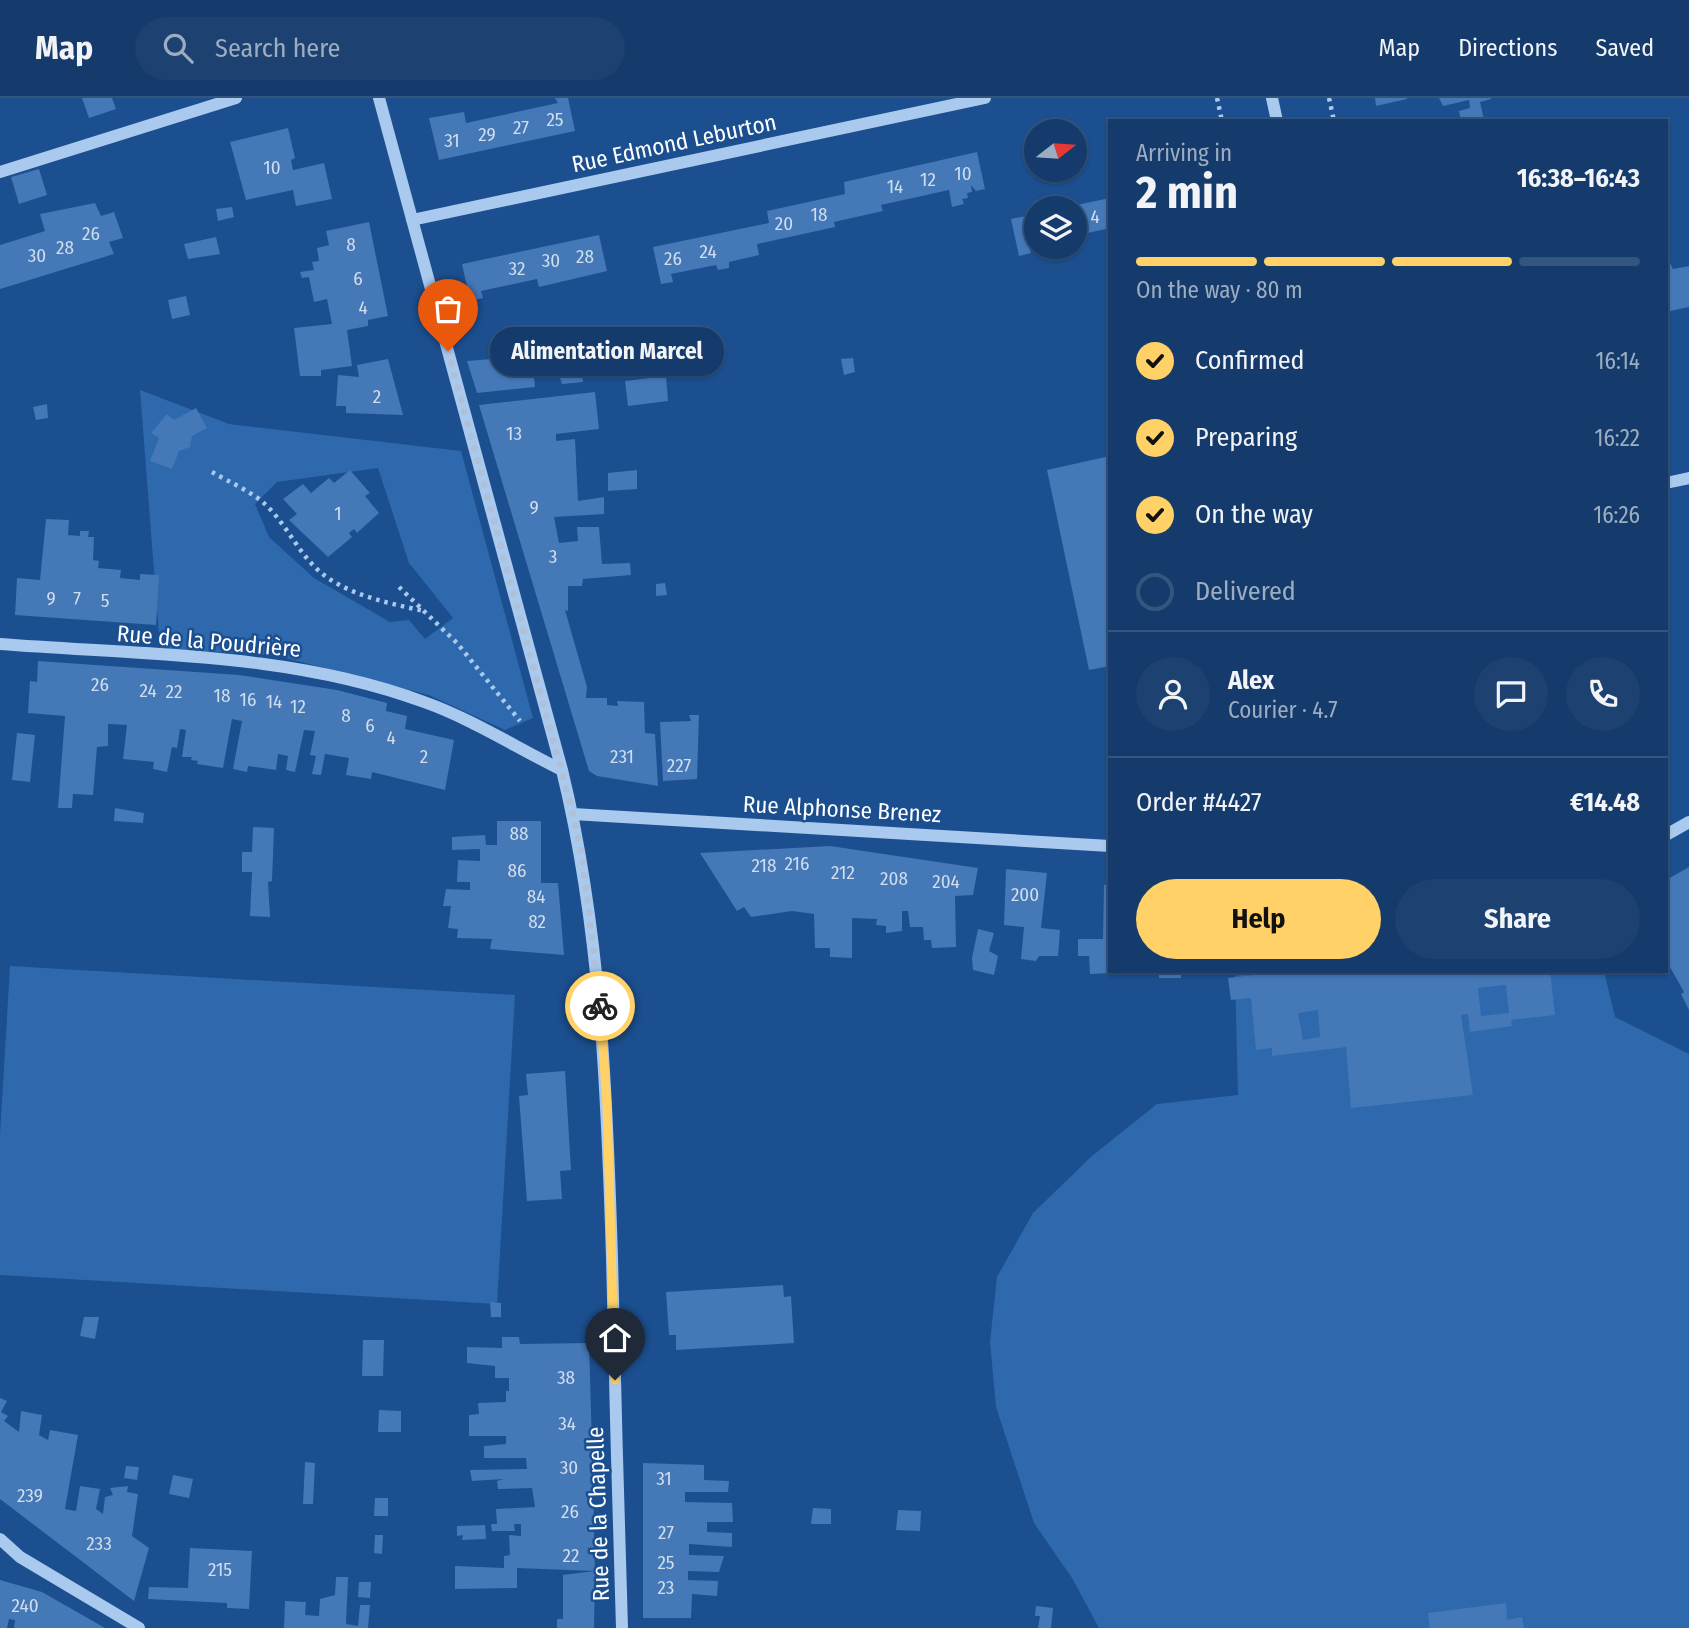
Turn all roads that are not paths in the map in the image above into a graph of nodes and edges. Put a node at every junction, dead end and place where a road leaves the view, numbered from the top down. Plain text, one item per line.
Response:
1 (236, 98) edge
2 (379, 98) edge
3 (985, 98) edge
4 (1272, 98) edge
5 (1277, 119) edge
6 (0, 172) edge
7 (412, 220) junction
8 (1689, 478) edge
9 (1668, 483) edge
10 (0, 644) edge
11 (562, 770) junction
12 (573, 814) junction
13 (1689, 822) edge
14 (1668, 834) edge
15 (1108, 846) edge
16 (0, 1539) edge
17 (0, 1555) edge
18 (20, 1557) junction
19 (139, 1628) edge
20 (622, 1628) edge

1 - 6 street
2 - 7 street, Rue de la Chapelle
3 - 7 street, Rue Edmond Leburton
4 - 5 street
7 - 11 street, Rue de la Chapelle
8 - 9 street
10 - 11 street, Rue de la Poudrière
11 - 12 street, Rue de la Chapelle
12 - 15 street, Rue Alphonse Brenez
12 - 20 street, Rue de la Chapelle
13 - 14 street
16 - 18 street
17 - 18 street
18 - 19 street

